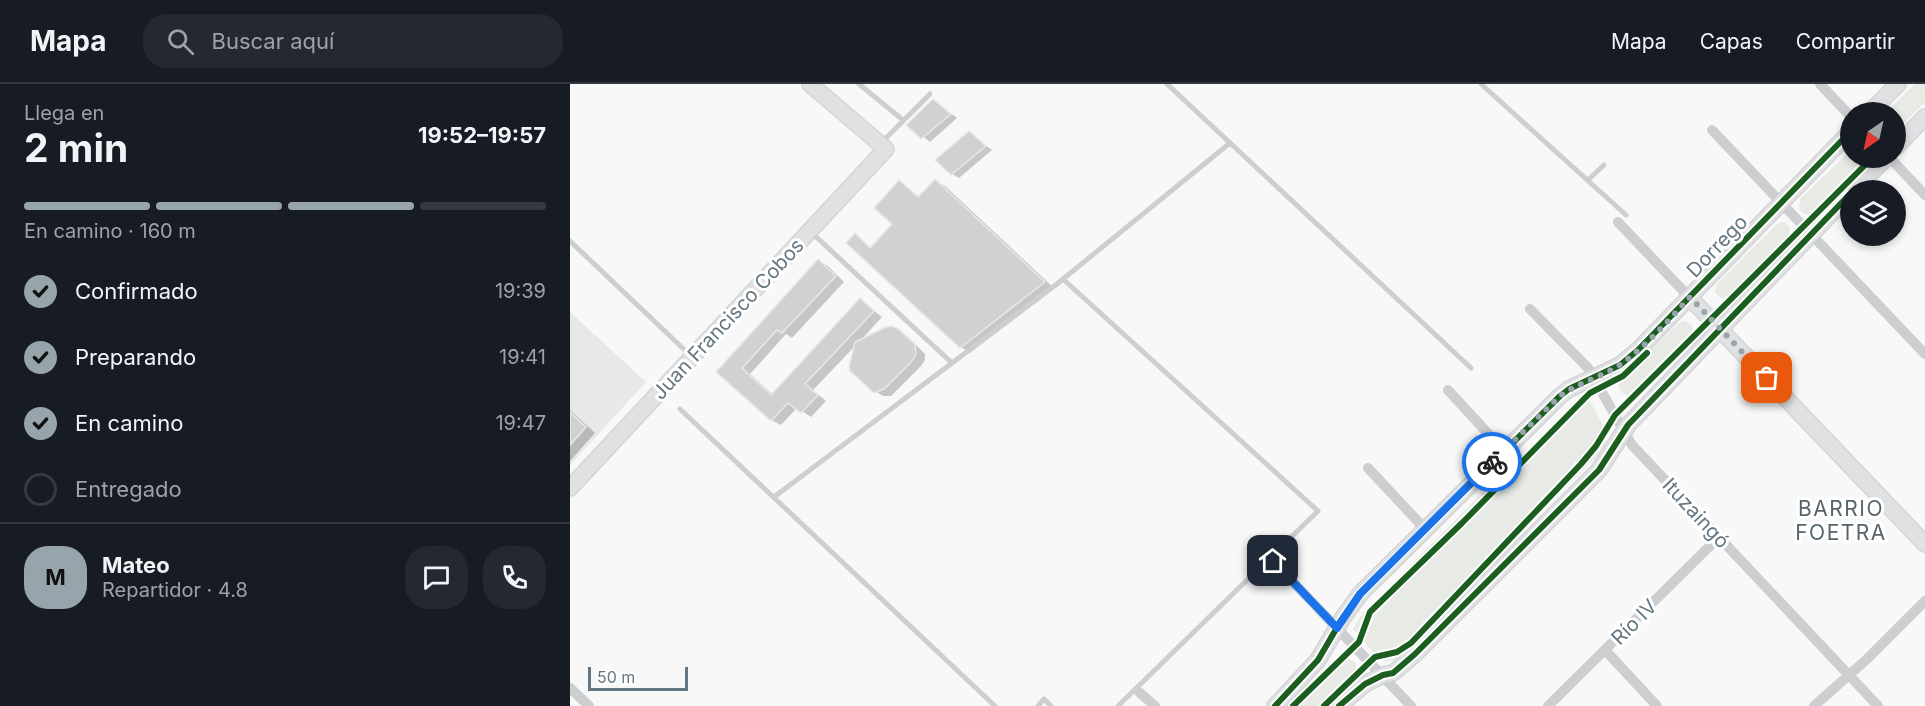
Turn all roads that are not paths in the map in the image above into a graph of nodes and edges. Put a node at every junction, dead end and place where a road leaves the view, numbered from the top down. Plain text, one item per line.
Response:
1 (810, 84) edge
2 (859, 84) edge
3 (1167, 84) edge
4 (1481, 84) edge
5 (1820, 84) edge
6 (1898, 84) edge
7 (930, 94) dead end
8 (1880, 102) edge
9 (1840, 105) edge
10 (1925, 117) edge
11 (903, 120) junction
12 (1712, 130) dead end
13 (1906, 137) edge
14 (1840, 142) edge
15 (1230, 143) junction
16 (883, 147) junction
17 (1604, 165) dead end
18 (1877, 168) edge
19 (1898, 168) edge
20 (1588, 180) junction
21 (1865, 180) edge
22 (1925, 195) edge
23 (1781, 202) junction
24 (1840, 204) edge
25 (1622, 219) joint
26 (810, 231) junction
27 (1811, 234) junction
28 (570, 242) edge
29 (1063, 279) junction
30 (1690, 297) junction
31 (1530, 309) dead end
32 (1720, 328) junction
33 (1925, 354) edge
34 (693, 358) junction
35 (952, 363) junction
36 (1471, 368) dead end
37 (1594, 378) junction
38 (1448, 390) dead end
39 (681, 409) dead end
40 (1623, 432) junction
41 (1503, 451) junction
42 (1368, 468) dead end
43 (570, 488) edge
44 (774, 497) junction
45 (1425, 529) junction
46 (1719, 537) junction
47 (1925, 544) edge
48 (1273, 561) dead end
49 (1925, 601) edge
50 (1337, 628) junction
51 (1605, 650) junction
52 (1848, 674) junction
53 (1383, 675) junction
54 (570, 688) edge
55 (1140, 692) dead end
56 (589, 706) edge
57 (995, 706) edge
58 (1038, 706) edge
59 (1051, 706) edge
60 (1118, 706) edge
61 (1155, 706) edge
62 (1275, 706) edge
63 (1339, 706) edge
64 (1411, 706) edge
65 (1548, 706) edge
66 (1657, 706) edge
67 (1814, 706) edge
68 (1878, 706) edge

1 - 16 main road
2 - 11 lane
3 - 15 lane
4 - 20 lane
5 - 9 street
6 - 8 main road
7 - 11 lane
10 - 13 main road
11 - 16 lane
12 - 23 street
14 - 23 main road, Dorrego
15 - 29 lane
15 - 36 lane
16 - 26 main road, Juan Francisco Cobos
17 - 20 lane
18 - 21 main road
19 - 22 street
20 - 25 lane
23 - 27 street
23 - 30 main road, Dorrego
24 - 27 main road
25 - 30 street
26 - 34 main road, Juan Francisco Cobos
26 - 35 lane
27 - 32 main road
27 - 33 street
28 - 34 lane
29 - 35 lane
29 - 60 lane
30 - 32 main road
30 - 37 main road, Dorrego
31 - 37 street, Ituzaingó
32 - 40 main road
32 - 47 main road
34 - 43 main road, Juan Francisco Cobos
35 - 44 lane
37 - 40 street, Ituzaingó
37 - 41 main road, Dorrego
38 - 41 street
39 - 44 lane
40 - 46 street, Ituzaingó
40 - 53 main road
41 - 45 main road, Dorrego
42 - 45 street
44 - 57 lane
45 - 50 main road, Dorrego
46 - 51 street, Río IV
46 - 52 street, Ituzaingó
48 - 50 street
49 - 52 street
50 - 53 street
50 - 62 main road, Dorrego
51 - 65 street, Río IV
51 - 66 street
52 - 67 street
52 - 68 street, Ituzaingó
53 - 63 main road
53 - 64 street
54 - 56 street
55 - 61 street
58 - 59 lane

